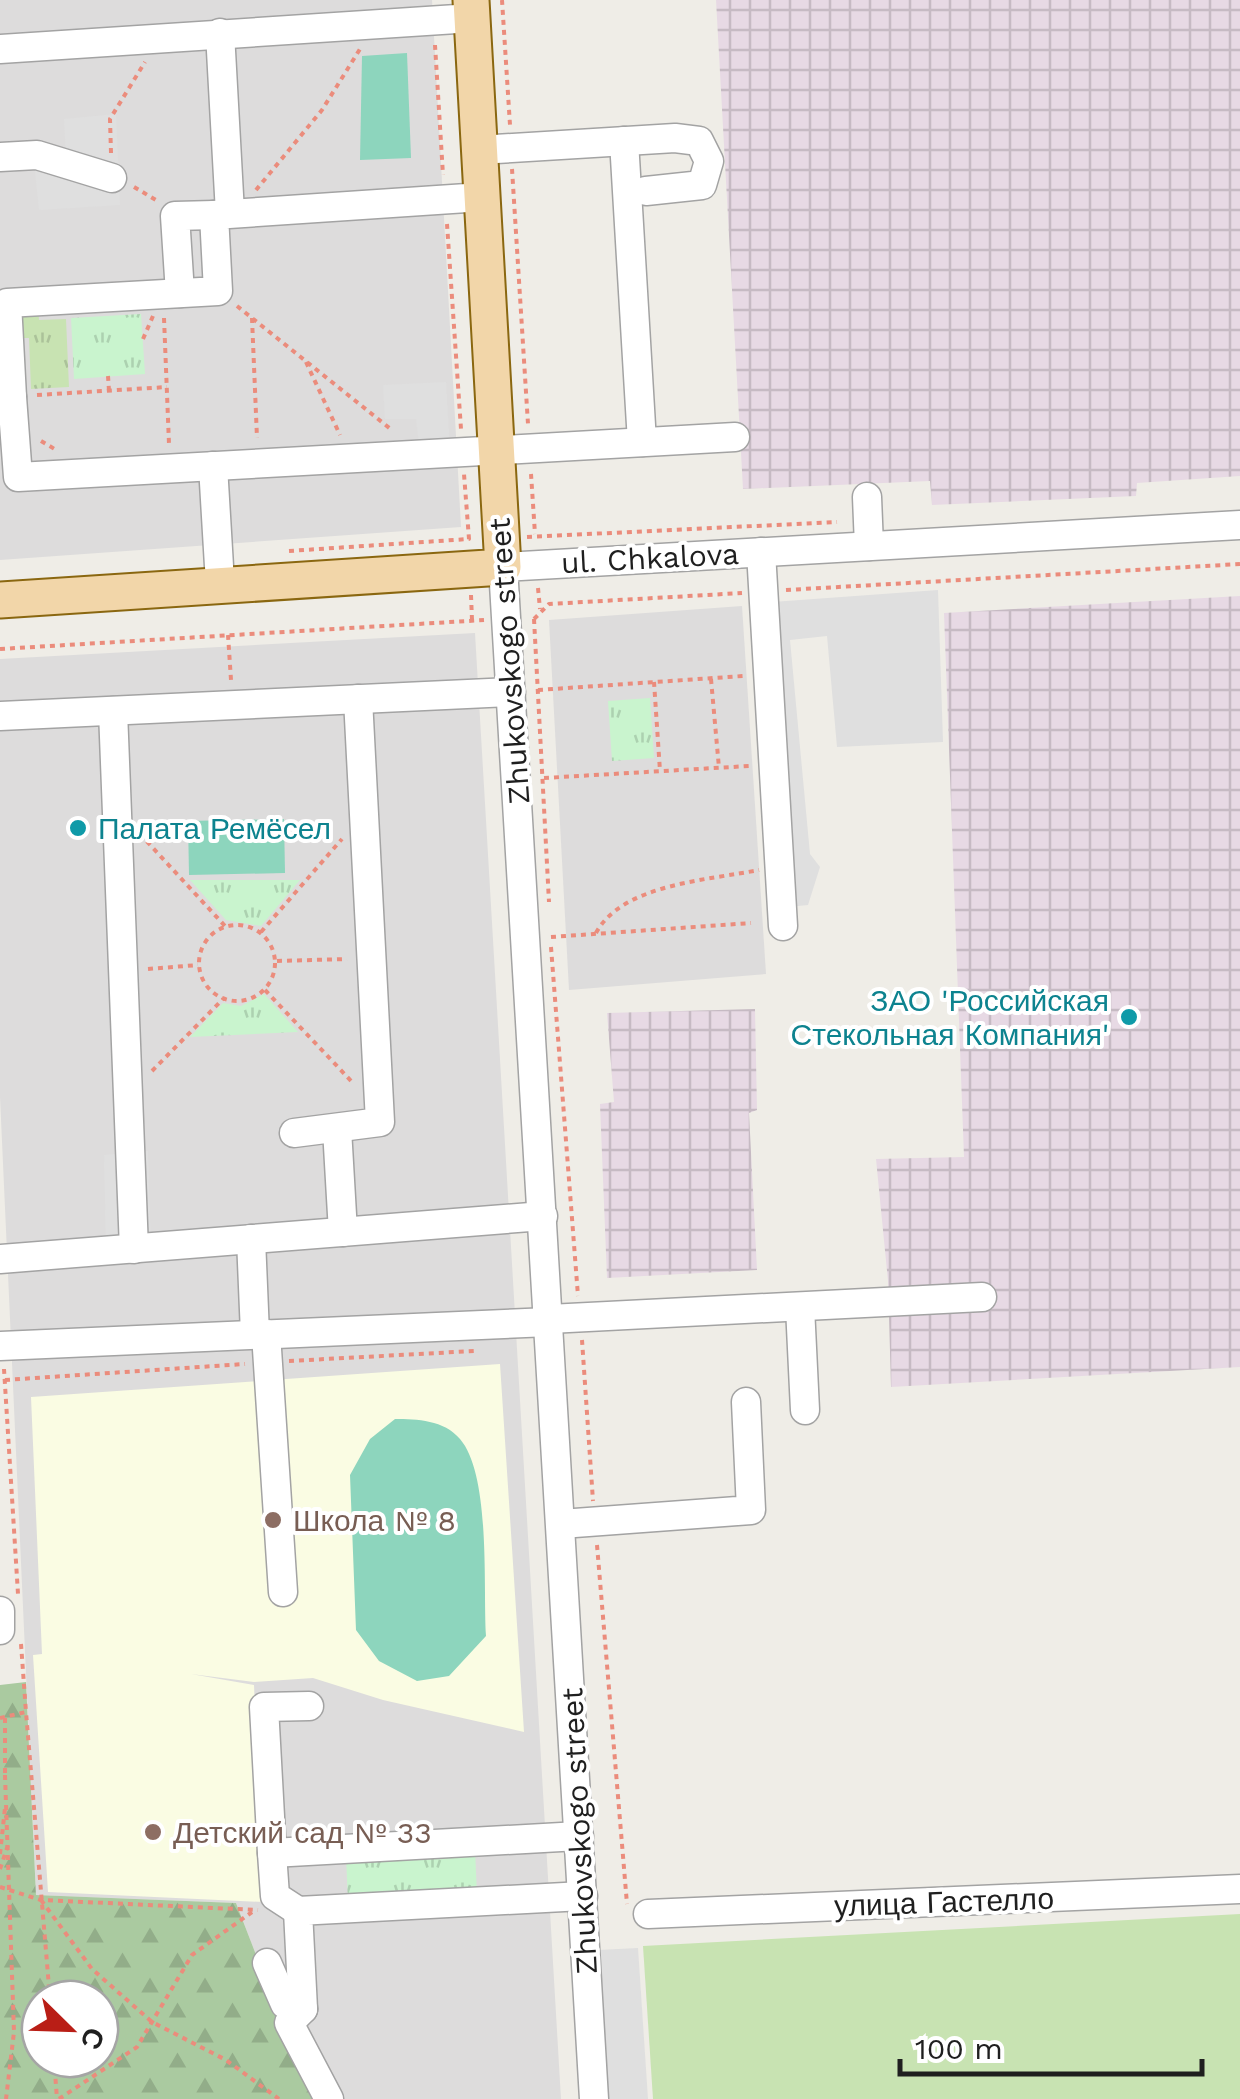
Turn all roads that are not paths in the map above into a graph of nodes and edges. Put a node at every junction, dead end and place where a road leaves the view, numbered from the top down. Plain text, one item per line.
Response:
1 (481, 6) edge
2 (220, 33) junction
3 (0, 49) edge
4 (624, 141) junction
5 (495, 148) junction
6 (0, 157) edge
7 (112, 178) road end
8 (646, 192) dead end
9 (482, 197) junction
10 (227, 214) junction
11 (171, 293) junction
12 (8, 406) edge
13 (735, 437) dead end
14 (642, 442) junction
15 (496, 450) junction
16 (213, 466) junction
17 (868, 497) dead end
18 (1240, 526) edge
19 (870, 546) junction
20 (760, 552) junction
21 (520, 566) junction
22 (220, 583) junction
23 (0, 600) edge
24 (524, 691) junction
25 (358, 699) junction
26 (113, 710) junction
27 (0, 716) edge
28 (783, 926) dead end
29 (337, 1129) junction
30 (294, 1133) dead end
31 (543, 1216) junction
32 (344, 1232) junction
33 (251, 1239) junction
34 (134, 1249) junction
35 (0, 1259) edge
36 (982, 1297) dead end
37 (800, 1306) junction
38 (549, 1320) junction
39 (260, 1334) junction
40 (1, 1346) edge
41 (746, 1402) dead end
42 (805, 1410) dead end
43 (561, 1524) junction
44 (283, 1592) dead end
45 (9, 1608) edge
46 (10, 1636) edge
47 (308, 1706) dead end
48 (579, 1836) junction
49 (272, 1853) junction
50 (1240, 1889) edge
51 (582, 1896) junction
52 (298, 1912) junction
53 (648, 1914) road end
54 (267, 1963) dead end
55 (303, 2008) junction
56 (329, 2099) edge
57 (594, 2099) edge

1 - 2 street
1 - 5 main road, Zhukovskogo street
2 - 3 street
2 - 10 street
4 - 5 street
4 - 8 street
4 - 14 street
5 - 9 main road, Zhukovskogo street
6 - 7 street
9 - 10 street
9 - 15 main road, Zhukovskogo street
10 - 11 street
10 - 11 street
11 - 12 street
12 - 16 street
13 - 14 street
14 - 15 street
15 - 16 street
15 - 21 main road, Zhukovskogo street
16 - 22 street
17 - 19 street
18 - 19 street, ul. Chkalova
19 - 20 street, ul. Chkalova
20 - 21 street, ul. Chkalova
20 - 28 street
21 - 22 main road, ul. Chkalova
21 - 24 street, Zhukovskogo street
22 - 23 main road, ul. Chkalova
24 - 25 street
24 - 31 street, Zhukovskogo street
25 - 26 street
25 - 29 street
26 - 27 street
26 - 34 street
29 - 30 street
29 - 32 street
31 - 32 street
31 - 38 street, Zhukovskogo street
32 - 33 street
33 - 34 street
33 - 39 street
34 - 35 street
36 - 37 street
37 - 38 street
37 - 42 street
38 - 39 street
38 - 43 street, Zhukovskogo street
39 - 40 street
39 - 44 street
41 - 43 street
43 - 48 street, Zhukovskogo street
45 - 46 street
47 - 49 street
48 - 49 street
48 - 51 street, Zhukovskogo street
49 - 52 street
50 - 53 street, улица Гастелло
51 - 52 street
51 - 57 street, Zhukovskogo street
52 - 55 street
54 - 55 street
55 - 56 street

